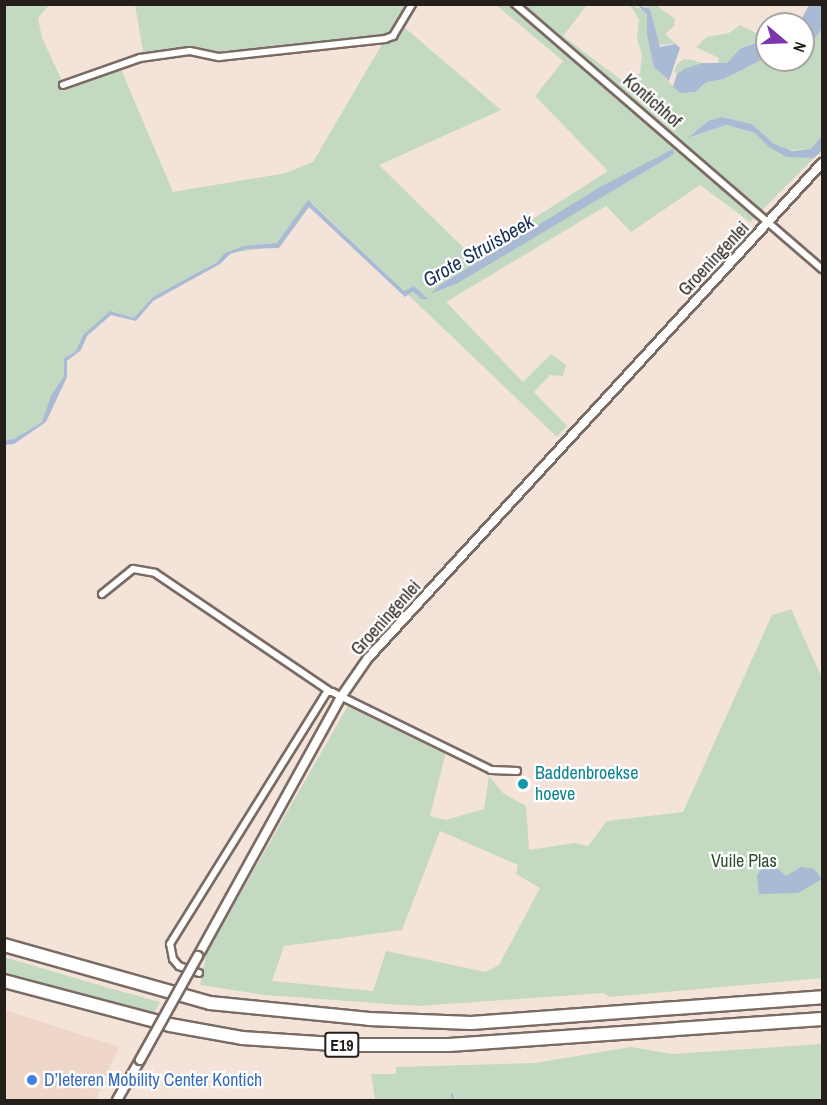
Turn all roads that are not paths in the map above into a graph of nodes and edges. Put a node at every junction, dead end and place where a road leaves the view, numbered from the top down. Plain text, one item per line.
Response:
1 (412, 4) edge
2 (515, 4) edge
3 (63, 85) dead end
4 (822, 163) edge
5 (769, 221) junction
6 (822, 269) edge
7 (102, 594) dead end
8 (329, 691) junction
9 (340, 697) junction
10 (517, 771) dead end
11 (4, 945) edge
12 (199, 973) dead end
13 (4, 981) edge
14 (822, 997) edge
15 (822, 1019) edge
16 (117, 1101) edge

1 - 3 street
2 - 5 street, Kontichhof
4 - 5 street, Groeningenlei
5 - 6 street, Groeningenlei
5 - 9 street, Groeningenlei
7 - 8 street
8 - 9 street
8 - 12 street
9 - 10 street
9 - 16 street, Groeningenlei, bridge
11 - 14 highway, E19
13 - 15 highway, E19

